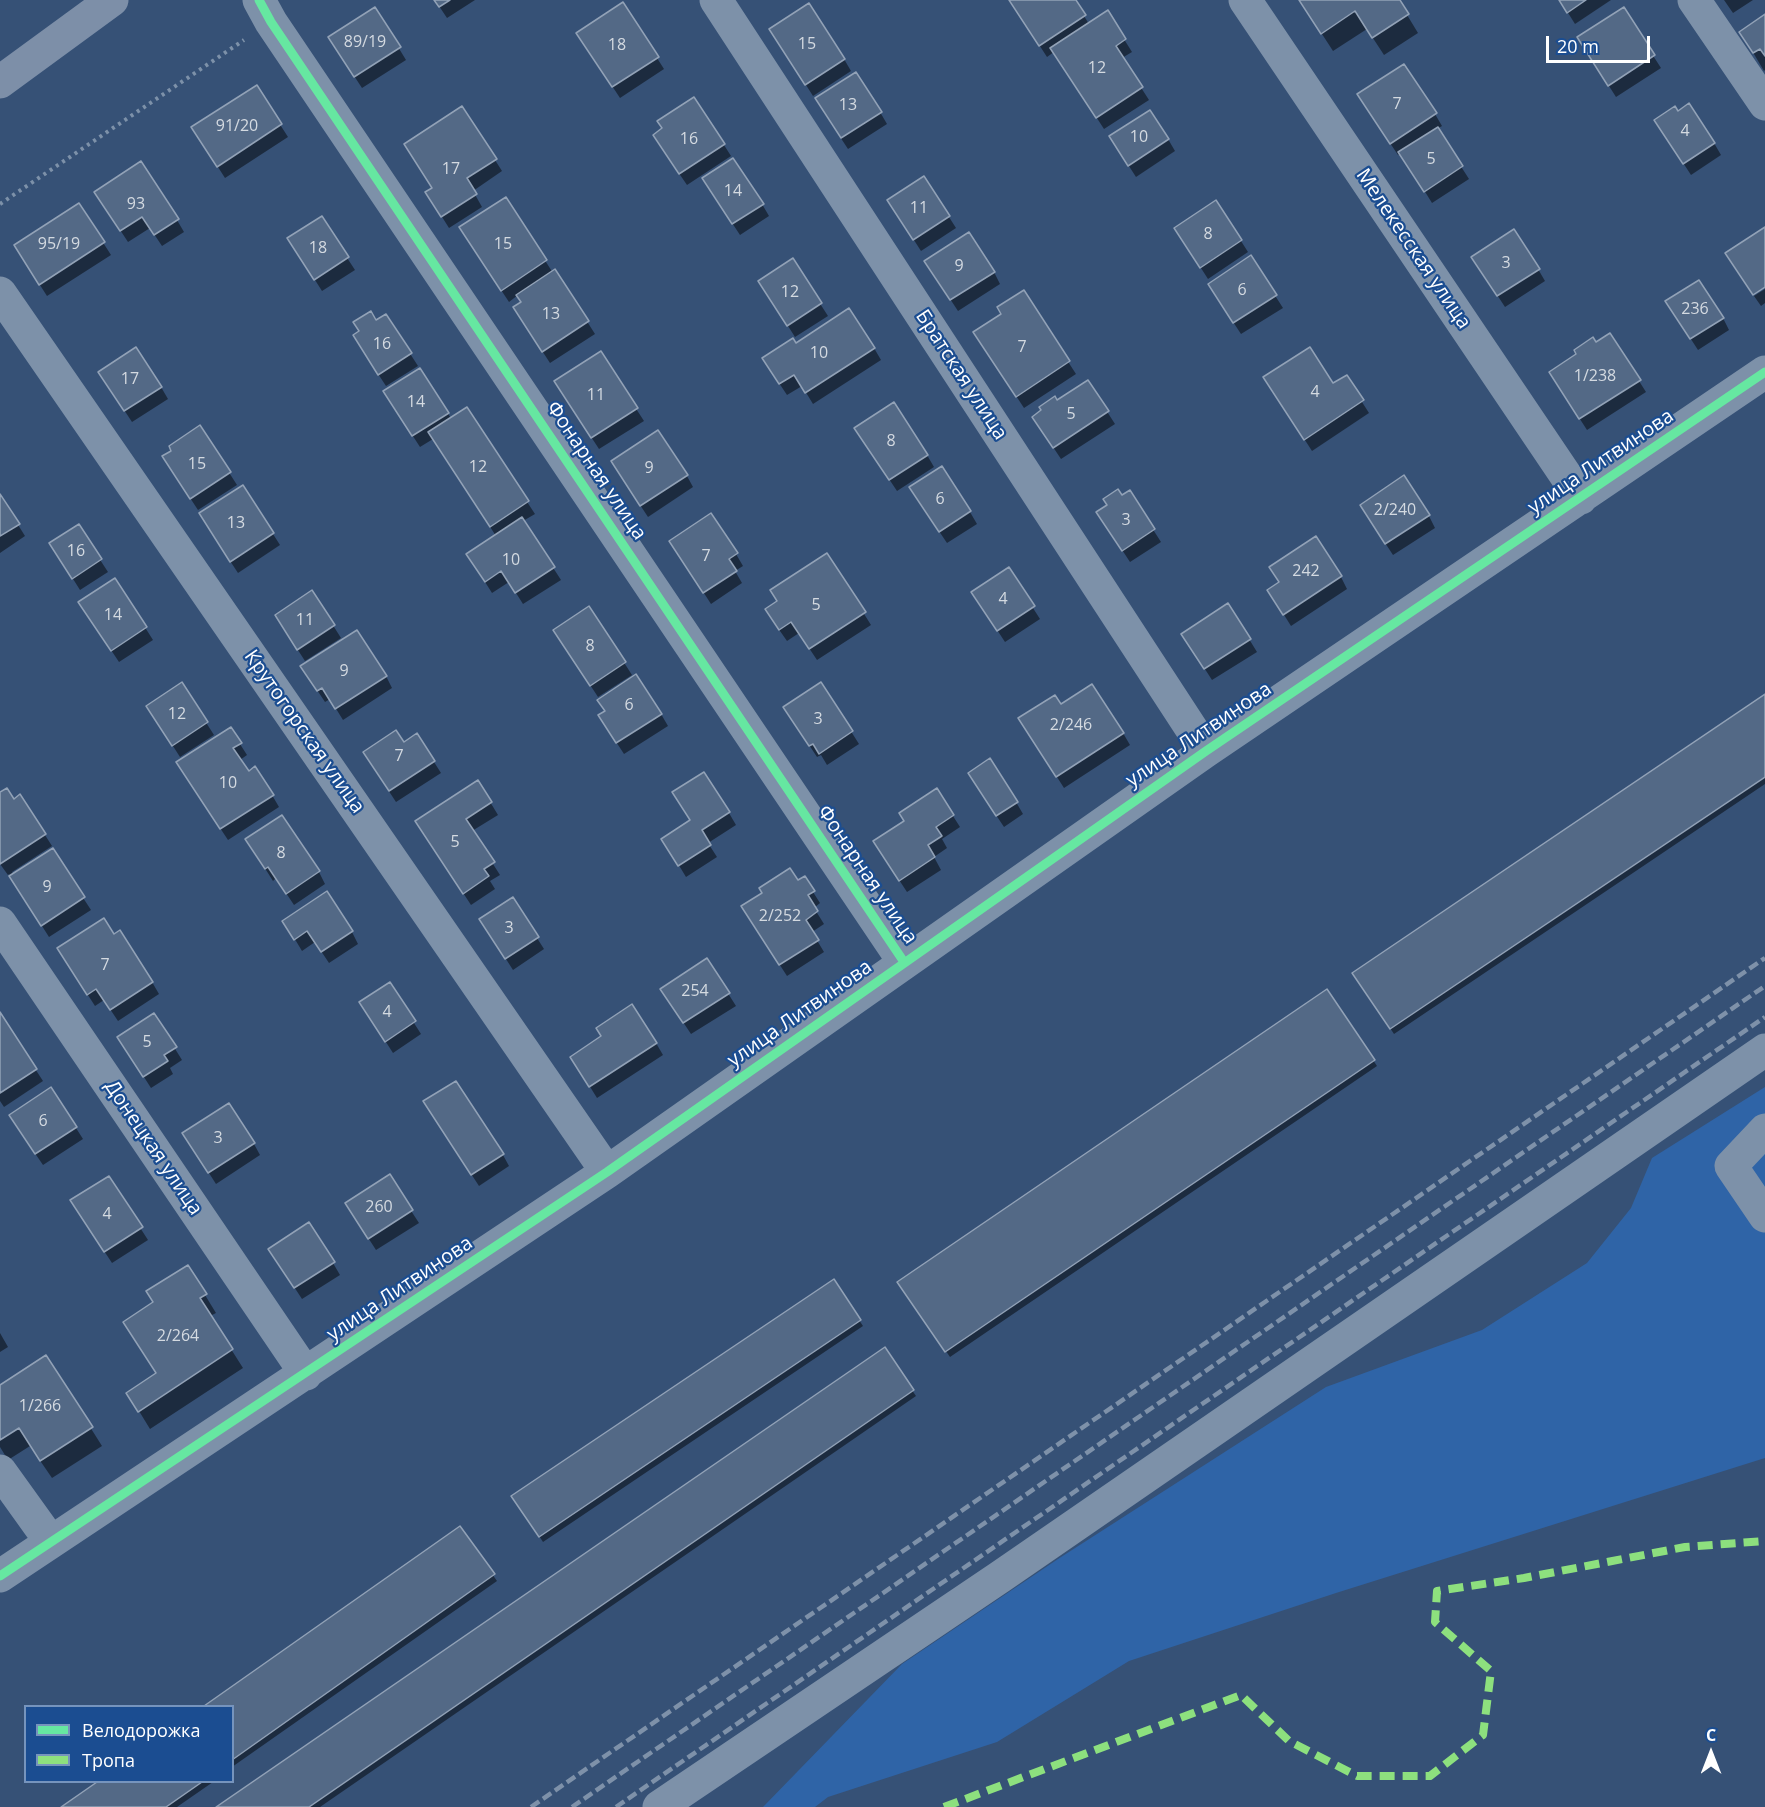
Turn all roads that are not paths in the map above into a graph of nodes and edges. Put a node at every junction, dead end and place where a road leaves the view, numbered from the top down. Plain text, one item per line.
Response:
1 (716, 0) edge
2 (1245, 0) edge
3 (1694, 0) edge
4 (103, 3) edge
5 (265, 11) edge
6 (0, 82) edge
7 (1765, 104) edge
8 (0, 293) edge
9 (1765, 372) edge
10 (1581, 498) junction
11 (1206, 751) junction
12 (0, 923) edge
13 (904, 962) junction
14 (1765, 1050) edge
15 (1765, 1130) edge
16 (608, 1172) junction
17 (1765, 1216) edge
18 (306, 1374) junction
19 (0, 1472) edge
20 (51, 1542) junction
21 (0, 1576) edge
22 (659, 1807) edge

1 - 11 street, Братская улица
2 - 10 street, Мелекесская улица
3 - 7 street
4 - 6 main road
5 - 13 street, Фонарная улица
8 - 16 street, Крутогорская улица
9 - 10 street, улица Литвинова
10 - 11 street, улица Литвинова
11 - 13 street, улица Литвинова
12 - 18 street, Донецкая улица
13 - 16 street, улица Литвинова
14 - 22 street
15 - 17 street
16 - 18 street, улица Литвинова
18 - 20 street, улица Литвинова
19 - 20 street
20 - 21 street, улица Литвинова

